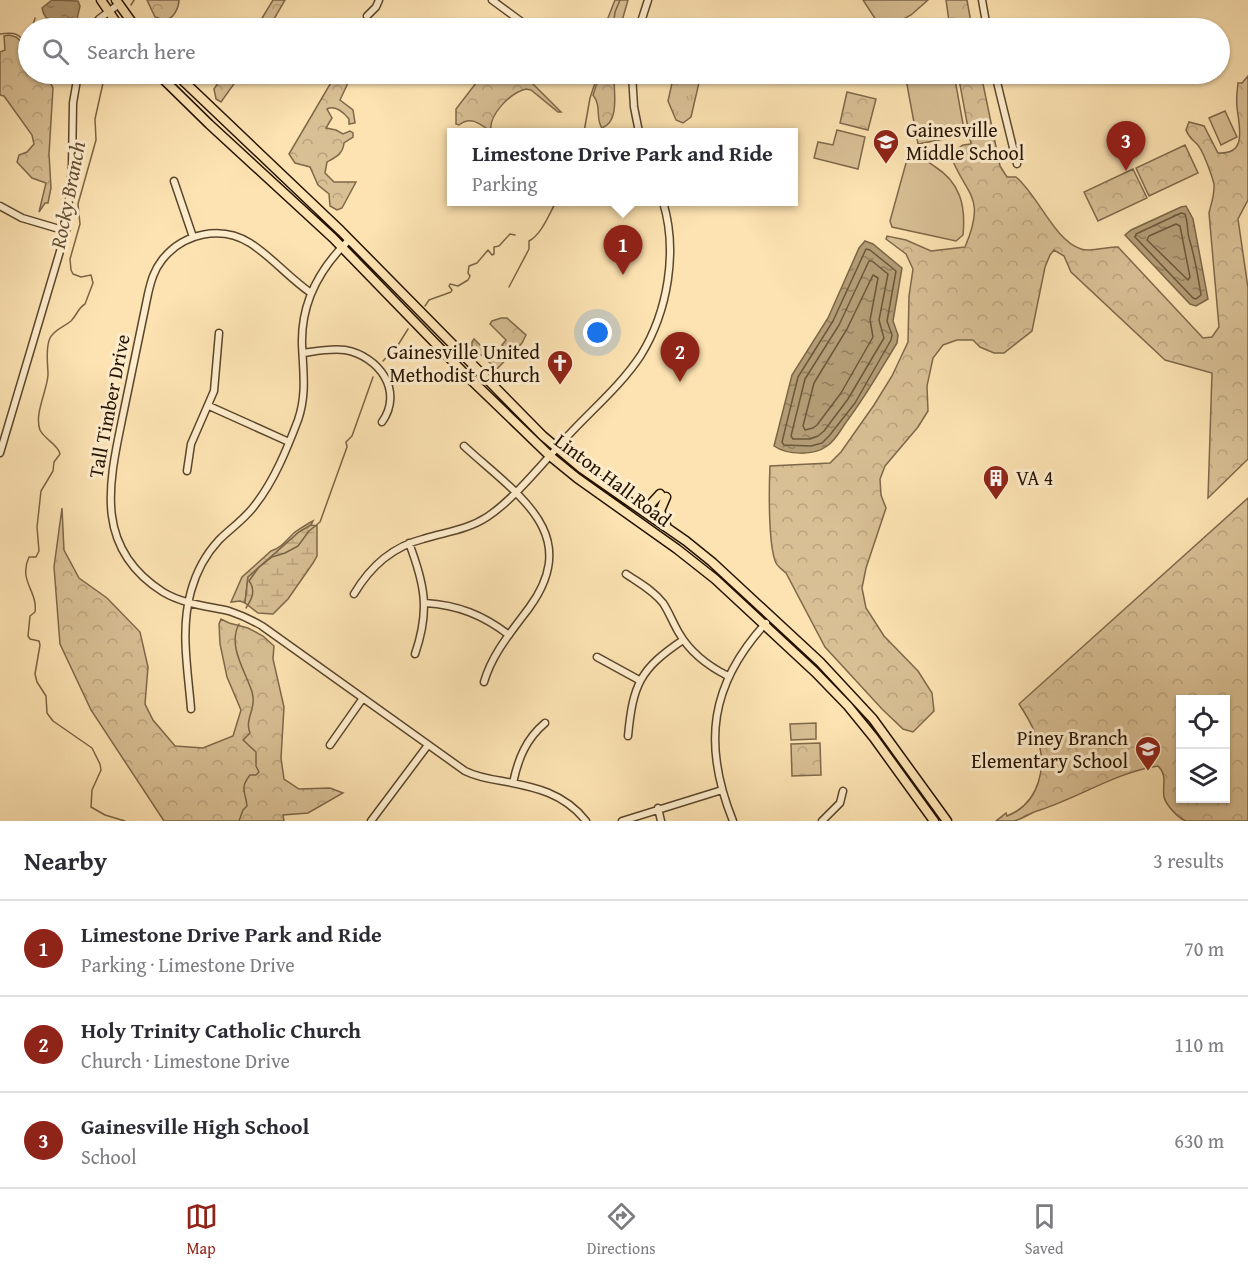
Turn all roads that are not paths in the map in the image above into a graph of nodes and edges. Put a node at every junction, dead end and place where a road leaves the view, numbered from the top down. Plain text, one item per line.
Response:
1 (100, 0) edge
2 (378, 0) edge
3 (492, 0) edge
4 (648, 0) edge
5 (982, 0) edge
6 (117, 2) edge
7 (501, 2) edge
8 (107, 12) junction
9 (367, 16) dead end
10 (101, 18) edge
11 (112, 18) edge
12 (129, 18) edge
13 (519, 18) edge
14 (642, 18) edge
15 (985, 18) edge
16 (76, 84) edge
17 (168, 84) edge
18 (186, 84) edge
19 (633, 84) edge
20 (997, 84) edge
21 (638, 128) edge
22 (1017, 164) dead end
23 (174, 181) dead end
24 (0, 206) edge
25 (664, 206) edge
26 (66, 231) junction
27 (193, 237) junction
28 (349, 240) junction
29 (342, 247) junction
30 (311, 292) junction
31 (219, 333) dead end
32 (303, 353) junction
33 (209, 406) junction
34 (382, 422) dead end
35 (289, 442) junction
36 (464, 446) dead end
37 (557, 448) junction
38 (0, 453) edge
39 (550, 456) junction
40 (187, 471) dead end
41 (514, 492) junction
42 (629, 501) junction
43 (670, 530) junction
44 (409, 543) junction
45 (626, 574) dead end
46 (354, 594) dead end
47 (188, 602) junction
48 (425, 603) junction
49 (771, 617) junction
50 (764, 625) junction
51 (509, 635) junction
52 (683, 640) junction
53 (415, 654) dead end
54 (597, 657) dead end
55 (728, 675) junction
56 (639, 680) junction
57 (484, 682) dead end
58 (363, 698) junction
59 (191, 709) dead end
60 (546, 723) dead end
61 (628, 736) dead end
62 (428, 744) junction
63 (330, 745) dead end
64 (513, 783) junction
65 (722, 790) junction
66 (843, 791) dead end
67 (658, 808) junction
68 (371, 821) edge
69 (586, 821) edge
70 (622, 821) edge
71 (661, 821) edge
72 (733, 821) edge
73 (822, 821) edge
74 (934, 821) edge
75 (947, 821) edge

1 - 8 main road
2 - 9 street
3 - 7 street
4 - 14 street
5 - 15 street
6 - 8 street
6 - 12 main road
7 - 13 street
8 - 10 street
8 - 11 main road
16 - 26 street
17 - 29 main road, Linton Hall Road
18 - 28 main road, Linton Hall Road
19 - 21 street
20 - 22 street
23 - 27 street
24 - 26 street
25 - 37 street
26 - 38 street
27 - 30 street, Tall Timber Drive
27 - 47 street, Tall Timber Drive
28 - 29 street
28 - 37 main road, Linton Hall Road
29 - 30 street
29 - 39 main road, Linton Hall Road
30 - 32 street
31 - 33 street
32 - 34 street
32 - 35 street
33 - 35 street
33 - 40 street
35 - 47 street
36 - 41 street
37 - 39 street
37 - 42 main road, Linton Hall Road
39 - 41 street
39 - 50 main road, Linton Hall Road
41 - 44 street
41 - 51 street
42 - 43 main road, Linton Hall Road
42 - 43 main road
43 - 49 main road, Linton Hall Road
44 - 46 street
44 - 48 street
45 - 52 street
47 - 58 street, Tall Timber Drive
47 - 59 street
48 - 51 street
48 - 53 street
49 - 50 street
49 - 75 main road, Linton Hall Road
50 - 55 street
50 - 74 main road, Linton Hall Road
51 - 57 street
52 - 55 street
52 - 56 street
54 - 56 street
55 - 65 street
56 - 61 street
58 - 62 street, Tall Timber Drive
58 - 63 street
60 - 64 street
62 - 64 street, Tall Timber Drive
62 - 68 street
64 - 69 street, Tall Timber Drive
65 - 67 street
65 - 72 street
66 - 73 street
67 - 70 street
67 - 71 street

